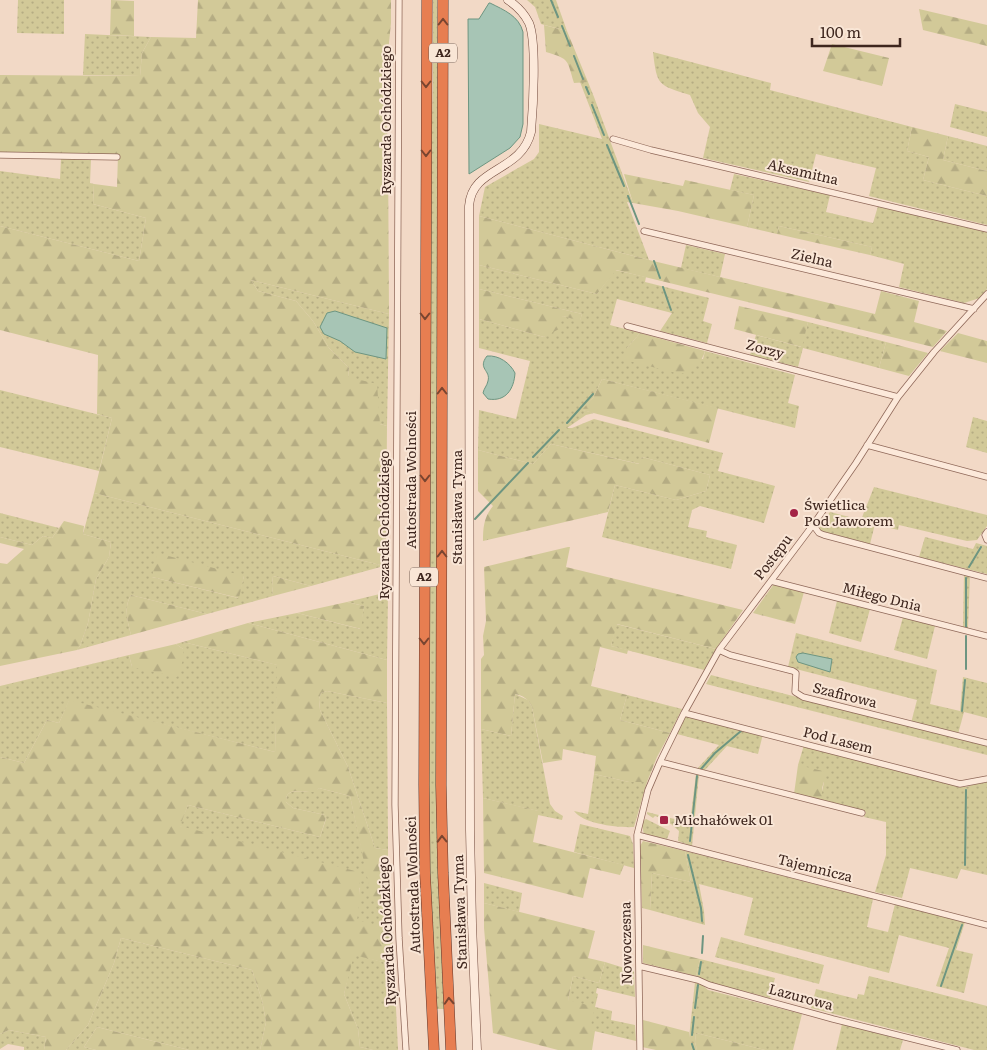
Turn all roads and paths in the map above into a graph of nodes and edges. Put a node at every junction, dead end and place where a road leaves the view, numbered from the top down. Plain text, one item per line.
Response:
1 (399, 0) edge
2 (427, 0) edge
3 (443, 0) edge
4 (508, 0) edge
5 (613, 139) dead end
6 (0, 155) edge
7 (117, 157) dead end
8 (987, 229) edge
9 (644, 231) dead end
10 (987, 294) edge
11 (974, 309) junction
12 (627, 326) dead end
13 (898, 397) junction
14 (867, 445) junction
15 (987, 477) edge
16 (813, 525) junction
17 (987, 532) edge
18 (987, 540) edge
19 (987, 578) edge
20 (771, 581) junction
21 (987, 636) edge
22 (719, 650) junction
23 (684, 713) junction
24 (987, 744) edge
25 (660, 762) junction
26 (987, 779) edge
27 (862, 813) dead end
28 (637, 835) junction
29 (987, 925) edge
30 (639, 966) junction
31 (406, 1050) edge
32 (434, 1050) edge
33 (451, 1050) edge
34 (477, 1050) edge
35 (640, 1050) edge
36 (957, 1050) edge

1 - 31 street, Ryszarda Ochódzkiego
2 -> 32 highway, Autostrada Wolności / A2
33 -> 3 highway, A2
4 - 34 street, Stanisława Tyma
5 - 8 street, Aksamitna
6 - 7 street
9 - 11 street, Zielna
10 - 11 street, Postępu
11 - 13 street, Postępu
12 - 13 street, Zorzy
13 - 14 street, Postępu
14 - 15 street
14 - 16 street, Postępu
16 - 19 street
16 - 20 street, Postępu
17 - 18 street
20 - 21 street, Miłego Dnia
20 - 22 street, Postępu
22 - 23 street, Postępu
22 - 24 street, Szafirowa
23 - 25 street, Postępu
23 - 26 street, Pod Lasem
25 - 27 street
25 - 28 street, Postępu
28 - 29 street, Tajemnicza
28 - 30 street, Nowoczesna
30 - 35 street, Nowoczesna
30 - 36 street, Lazurowa

